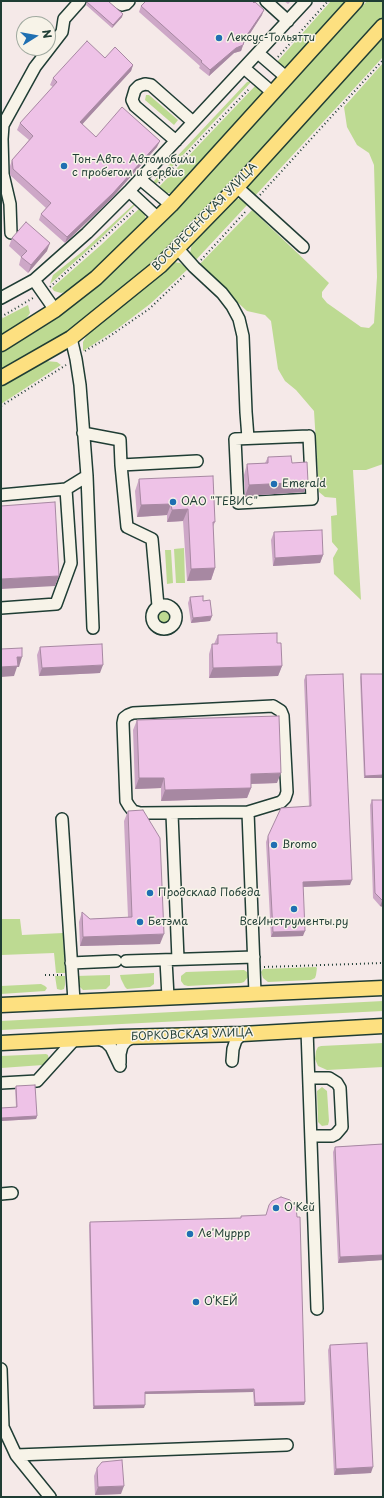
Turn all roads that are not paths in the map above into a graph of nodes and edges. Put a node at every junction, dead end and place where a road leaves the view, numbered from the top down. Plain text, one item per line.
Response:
1 (80, 1) edge
2 (115, 1) edge
3 (129, 1) edge
4 (266, 1) edge
5 (306, 1) edge
6 (356, 1) edge
7 (288, 21) junction
8 (383, 26) edge
9 (258, 53) junction
10 (244, 68) junction
11 (287, 78) junction
12 (273, 93) junction
13 (193, 122) junction
14 (176, 141) junction
15 (140, 180) junction
16 (237, 187) junction
17 (129, 191) junction
18 (171, 205) junction
19 (158, 218) junction
20 (10, 233) dead end
21 (303, 247) dead end
22 (178, 249) junction
23 (34, 280) junction
24 (1, 298) edge
25 (55, 310) junction
26 (71, 338) junction
27 (1, 344) edge
28 (1, 378) edge
29 (83, 434) junction
30 (248, 438) junction
31 (197, 461) dead end
32 (121, 465) junction
33 (86, 476) junction
34 (66, 489) junction
35 (1, 495) edge
36 (158, 606) dead end
37 (1, 608) edge
38 (93, 628) dead end
39 (248, 812) junction
40 (172, 814) junction
41 (62, 819) dead end
42 (254, 957) junction
43 (178, 959) junction
44 (166, 960) junction
45 (71, 963) junction
46 (383, 988) edge
47 (256, 993) junction
48 (168, 997) junction
49 (74, 1001) junction
50 (1, 1004) edge
51 (383, 1026) edge
52 (307, 1030) junction
53 (218, 1034) junction
54 (242, 1034) junction
55 (133, 1037) junction
56 (96, 1038) junction
57 (75, 1039) junction
58 (1, 1043) edge
59 (309, 1078) junction
60 (1, 1084) edge
61 (311, 1136) junction
62 (317, 1309) dead end
63 (1, 1370) edge
64 (287, 1445) dead end
65 (16, 1455) junction
66 (50, 1497) edge

1 - 20 street
2 - 3 street
4 - 7 street
5 - 7 street
6 - 11 main road
7 - 9 street
8 - 16 main road, ВОСКРЕСЕНСКАЯ УЛИЦА
9 - 10 street
9 - 11 street
10 - 12 street
10 - 13 street
11 - 12 main road
12 - 18 main road
13 - 14 street
13 - 14 street
14 - 15 street
15 - 17 street
15 - 18 street
16 - 21 street
16 - 22 main road, ВОСКРЕСЕНСКАЯ УЛИЦА
17 - 19 street
17 - 23 street
18 - 19 main road
19 - 25 main road
22 - 26 main road, ВОСКРЕСЕНСКАЯ УЛИЦА
22 - 30 street
23 - 24 street
23 - 25 street
25 - 27 main road
26 - 28 main road, ВОСКРЕСЕНСКАЯ УЛИЦА
26 - 29 street
29 - 32 street
29 - 33 street
30 - 30 street
31 - 32 street
32 - 36 street
33 - 34 street
33 - 38 street
34 - 35 street
34 - 37 street
39 - 40 street
39 - 40 street
39 - 42 street
40 - 43 street
41 - 45 street
42 - 43 street
42 - 47 street
43 - 44 street
44 - 45 street
44 - 48 street
45 - 49 street
46 - 47 main road
47 - 48 main road
48 - 49 main road
49 - 50 main road
51 - 52 main road, БОРКОВСКАЯ УЛИЦА
52 - 54 main road, БОРКОВСКАЯ УЛИЦА
52 - 59 street
53 - 54 main road, БОРКОВСКАЯ УЛИЦА
53 - 54 street
53 - 55 main road, БОРКОВСКАЯ УЛИЦА
55 - 56 main road, БОРКОВСКАЯ УЛИЦА
55 - 56 street
56 - 57 main road, БОРКОВСКАЯ УЛИЦА
57 - 58 main road, БОРКОВСКАЯ УЛИЦА
57 - 60 street
59 - 61 street
59 - 61 street
61 - 62 street
63 - 65 street
64 - 65 street
65 - 66 street

